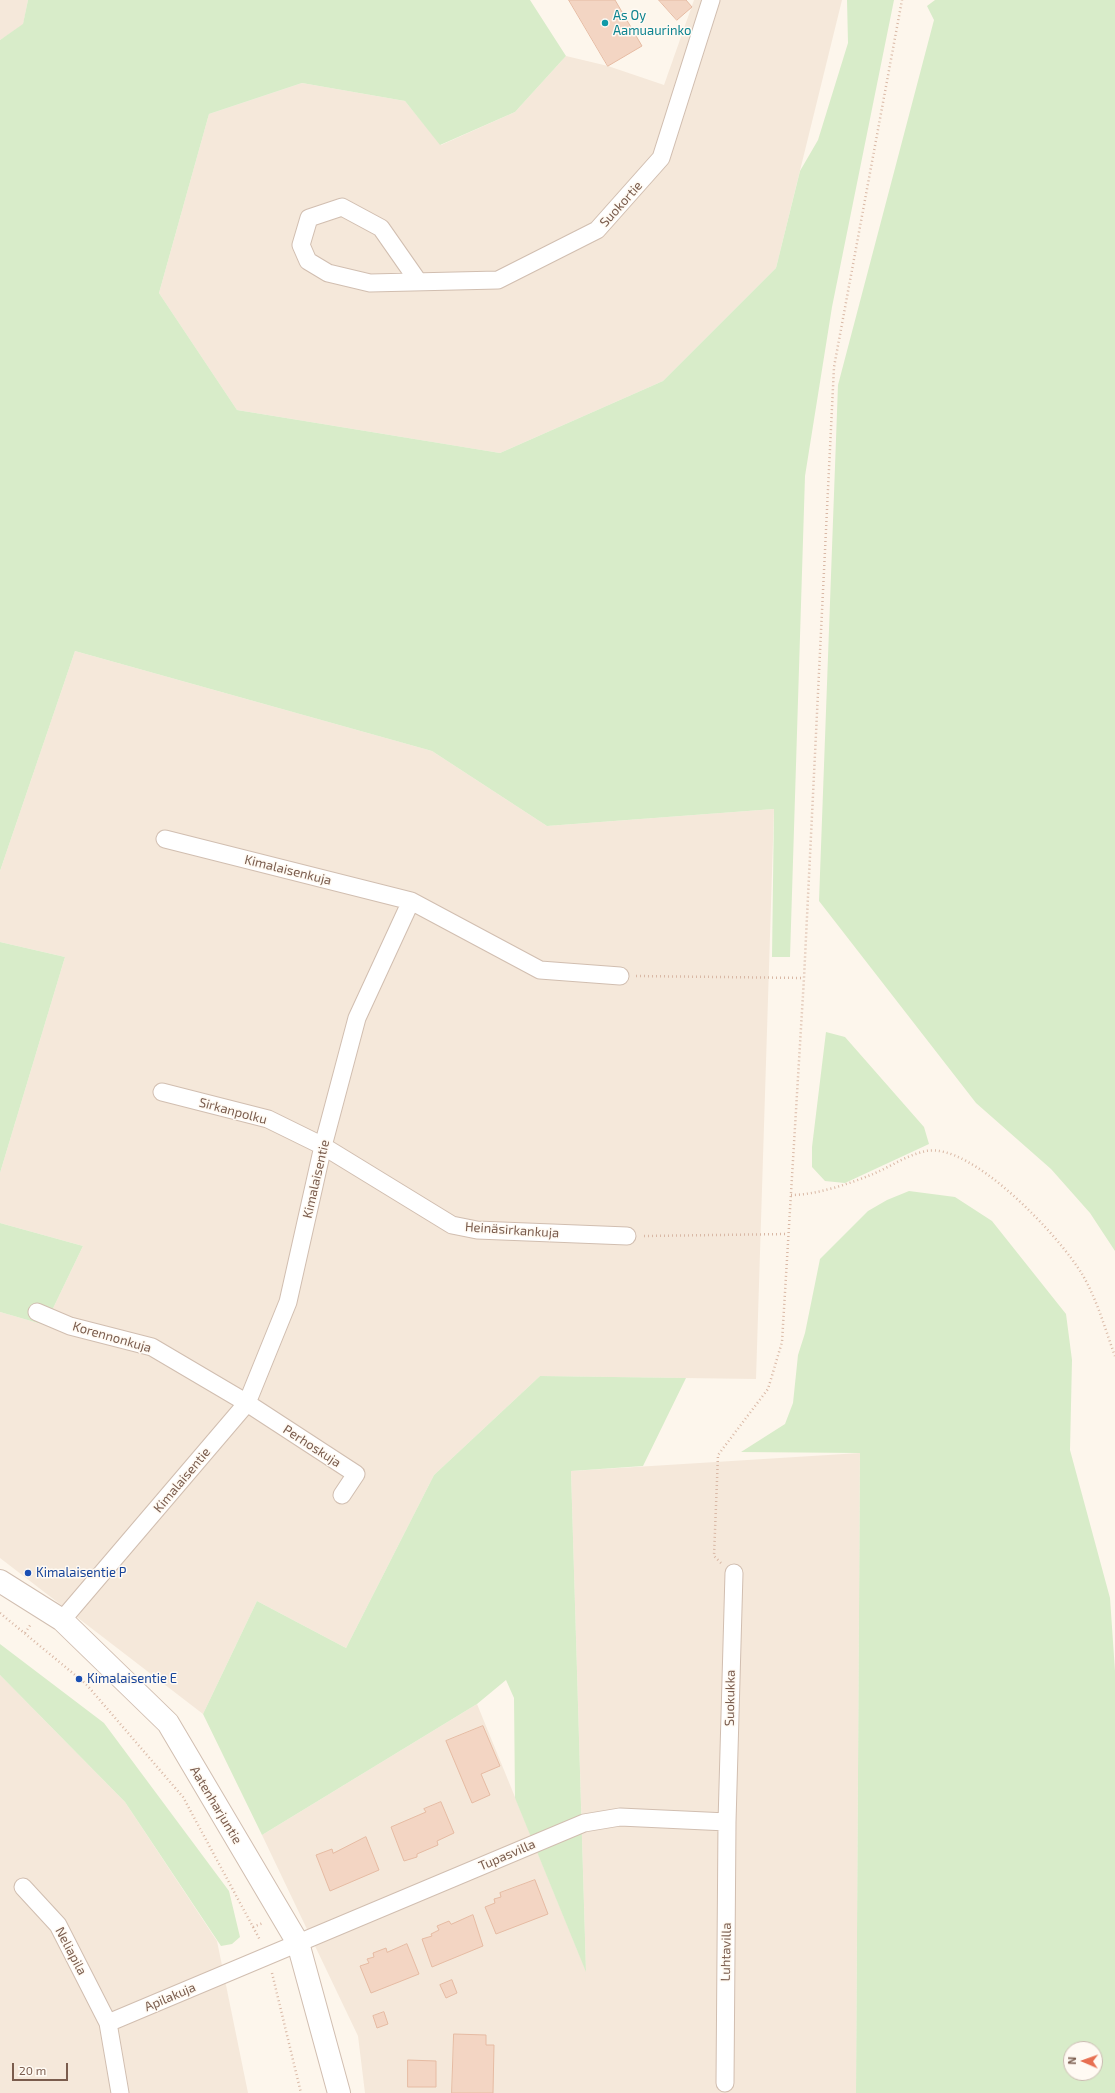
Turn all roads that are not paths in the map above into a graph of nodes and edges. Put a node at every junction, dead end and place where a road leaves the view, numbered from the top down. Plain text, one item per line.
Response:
1 (711, 0) edge
2 (418, 281) junction
3 (166, 839) dead end
4 (411, 901) junction
5 (620, 976) road end
6 (162, 1092) dead end
7 (323, 1146) junction
8 (627, 1236) road end
9 (36, 1312) dead end
10 (247, 1404) junction
11 (342, 1496) dead end
12 (734, 1573) road end
13 (0, 1581) edge
14 (62, 1620) junction
15 (727, 1822) junction
16 (23, 1886) dead end
17 (298, 1943) junction
18 (108, 2023) junction
19 (725, 2083) dead end
20 (120, 2093) edge
21 (339, 2093) edge

1 - 2 street, Suokortie
2 - 2 street, Suokortie
3 - 4 street, Kimalaisenkuja
4 - 5 street
4 - 7 street, Kimalaisentie
6 - 7 street, Sirkanpolku
7 - 8 street, Heinäsirkankuja
7 - 10 street, Kimalaisentie
9 - 10 street, Korennonkuja
10 - 11 street, Perhoskuja
10 - 14 street, Kimalaisentie
12 - 15 street, Suokukka
13 - 14 street, Aatenharjuntie
14 - 17 street, Aatenharjuntie
15 - 17 street, Tupasvilla
15 - 19 street, Luhtavilla
16 - 18 street, Neliapila
17 - 18 street, Apilakuja
17 - 21 street, Aatenharjuntie
18 - 20 street

